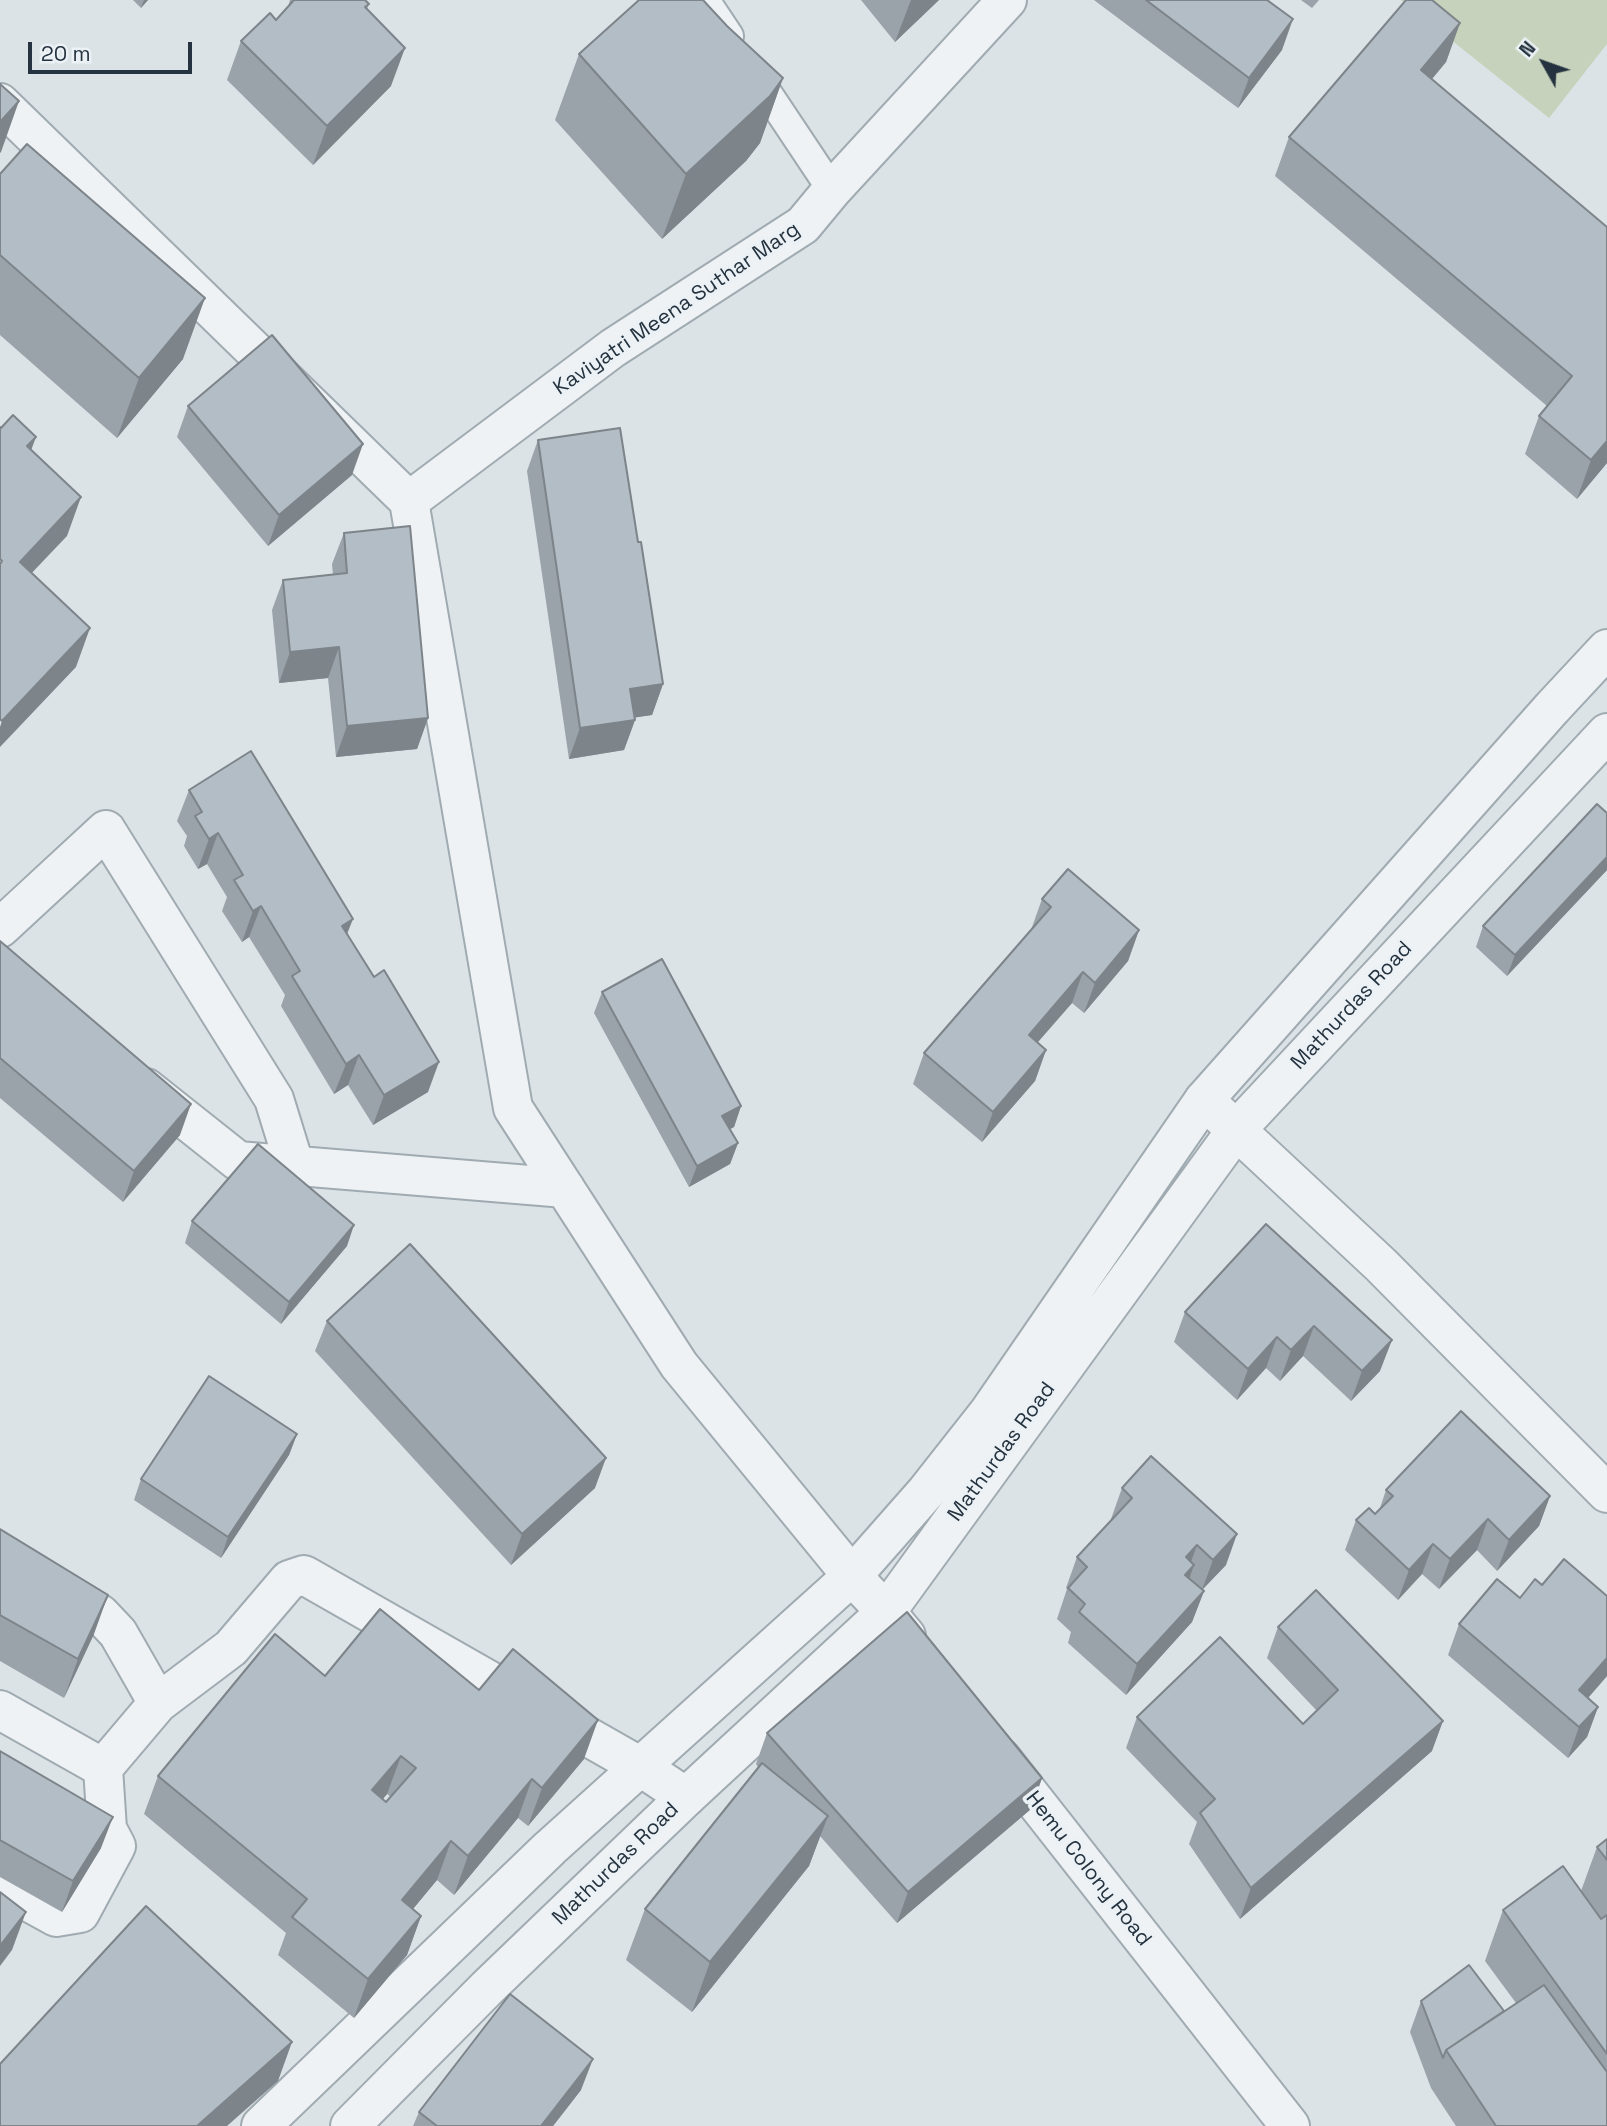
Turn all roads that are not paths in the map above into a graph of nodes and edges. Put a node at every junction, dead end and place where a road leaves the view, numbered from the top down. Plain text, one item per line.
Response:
1 (705, 0) edge
2 (1007, 0) edge
3 (0, 103) edge
4 (832, 190) junction
5 (409, 501) junction
6 (1607, 649) edge
7 (1607, 733) edge
8 (0, 928) edge
9 (119, 1066) edge
10 (1204, 1100) junction
11 (1237, 1129) junction
12 (295, 1167) junction
13 (565, 1188) junction
14 (1607, 1493) edge
15 (0, 1554) edge
16 (852, 1576) junction
17 (886, 1612) junction
18 (929, 1666) edge
19 (158, 1703) junction
20 (0, 1710) edge
21 (981, 1732) edge
22 (641, 1767) junction
23 (103, 1768) junction
24 (686, 1797) junction
25 (0, 1886) edge
26 (261, 2126) edge
27 (350, 2126) edge
28 (1290, 2126) edge

1 - 4 lane
2 - 4 street, Kaviyatri Meena Suthar Marg
3 - 5 street
4 - 5 street, Kaviyatri Meena Suthar Marg
5 - 13 street
6 - 10 street
7 - 11 street, Mathurdas Road
8 - 12 street
9 - 12 street
10 - 11 street
10 - 16 street
11 - 14 street
11 - 17 street, Mathurdas Road
12 - 13 street
13 - 16 street
15 - 19 street
16 - 17 street
16 - 22 street
17 - 18 street
17 - 24 street, Mathurdas Road
19 - 22 street
19 - 23 street
20 - 23 street
21 - 28 street, Hemu Colony Road
22 - 24 street
22 - 26 street
23 - 25 street
24 - 27 street, Mathurdas Road

